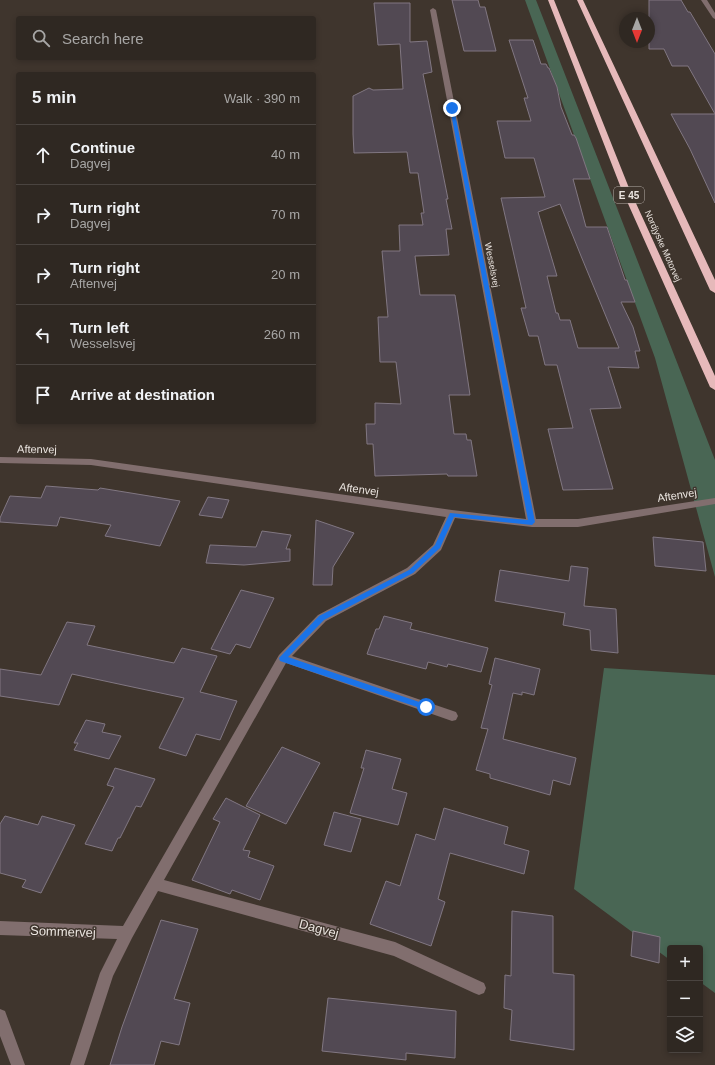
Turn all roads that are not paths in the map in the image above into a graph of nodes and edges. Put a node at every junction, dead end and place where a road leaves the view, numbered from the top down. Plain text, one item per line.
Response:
1 (551, 0) edge
2 (580, 0) edge
3 (704, 0) edge
4 (433, 10) dead end
5 (714, 14) edge
6 (715, 290) edge
7 (715, 387) edge
8 (0, 460) edge
9 (715, 501) edge
10 (452, 514) junction
11 (532, 522) junction
12 (282, 658) junction
13 (452, 716) dead end
14 (154, 883) junction
15 (0, 928) edge
16 (127, 933) junction
17 (479, 988) dead end
18 (0, 1016) edge
19 (18, 1065) edge
20 (77, 1065) edge

1 - 7 highway, Nordjyske Motorvej / E 45
2 - 6 highway
3 - 5 street
4 - 11 street, Wesselsvej
8 - 10 street, Aftenvej
9 - 11 street, Aftenvej
10 - 11 street, Aftenvej
10 - 12 street
12 - 13 street
12 - 14 street
14 - 16 street
14 - 17 street, Dagvej
15 - 16 street, Sommervej
16 - 20 street
18 - 19 street

